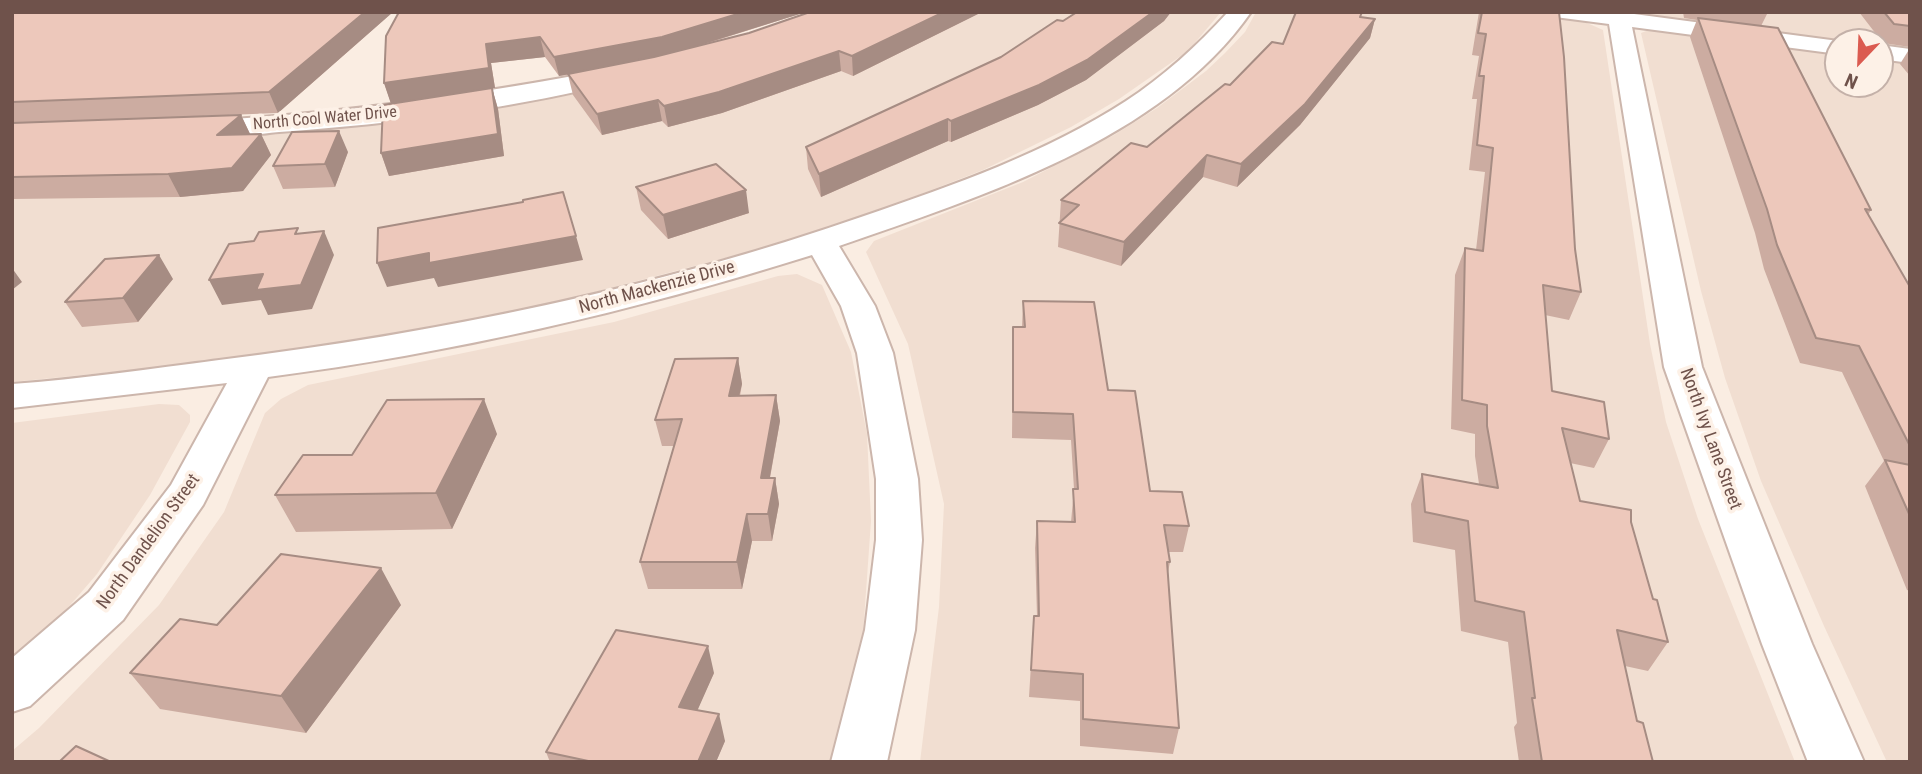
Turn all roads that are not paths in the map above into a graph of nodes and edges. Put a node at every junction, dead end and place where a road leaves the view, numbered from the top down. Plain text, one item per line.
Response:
1 (1240, 12) edge
2 (1563, 12) edge
3 (1619, 19) junction
4 (1824, 45) edge
5 (645, 70) edge
6 (167, 130) edge
7 (822, 244) junction
8 (254, 368) junction
9 (12, 396) edge
10 (12, 690) edge
11 (859, 762) edge
12 (1836, 762) edge

1 - 7 street, North Mackenzie Drive
2 - 3 street
3 - 4 street
3 - 12 street, North Ivy Lane Street
5 - 6 street, North Cool Water Drive
7 - 8 street, North Mackenzie Drive
7 - 11 street
8 - 9 street, North Mackenzie Drive
8 - 10 street, North Dandelion Street

